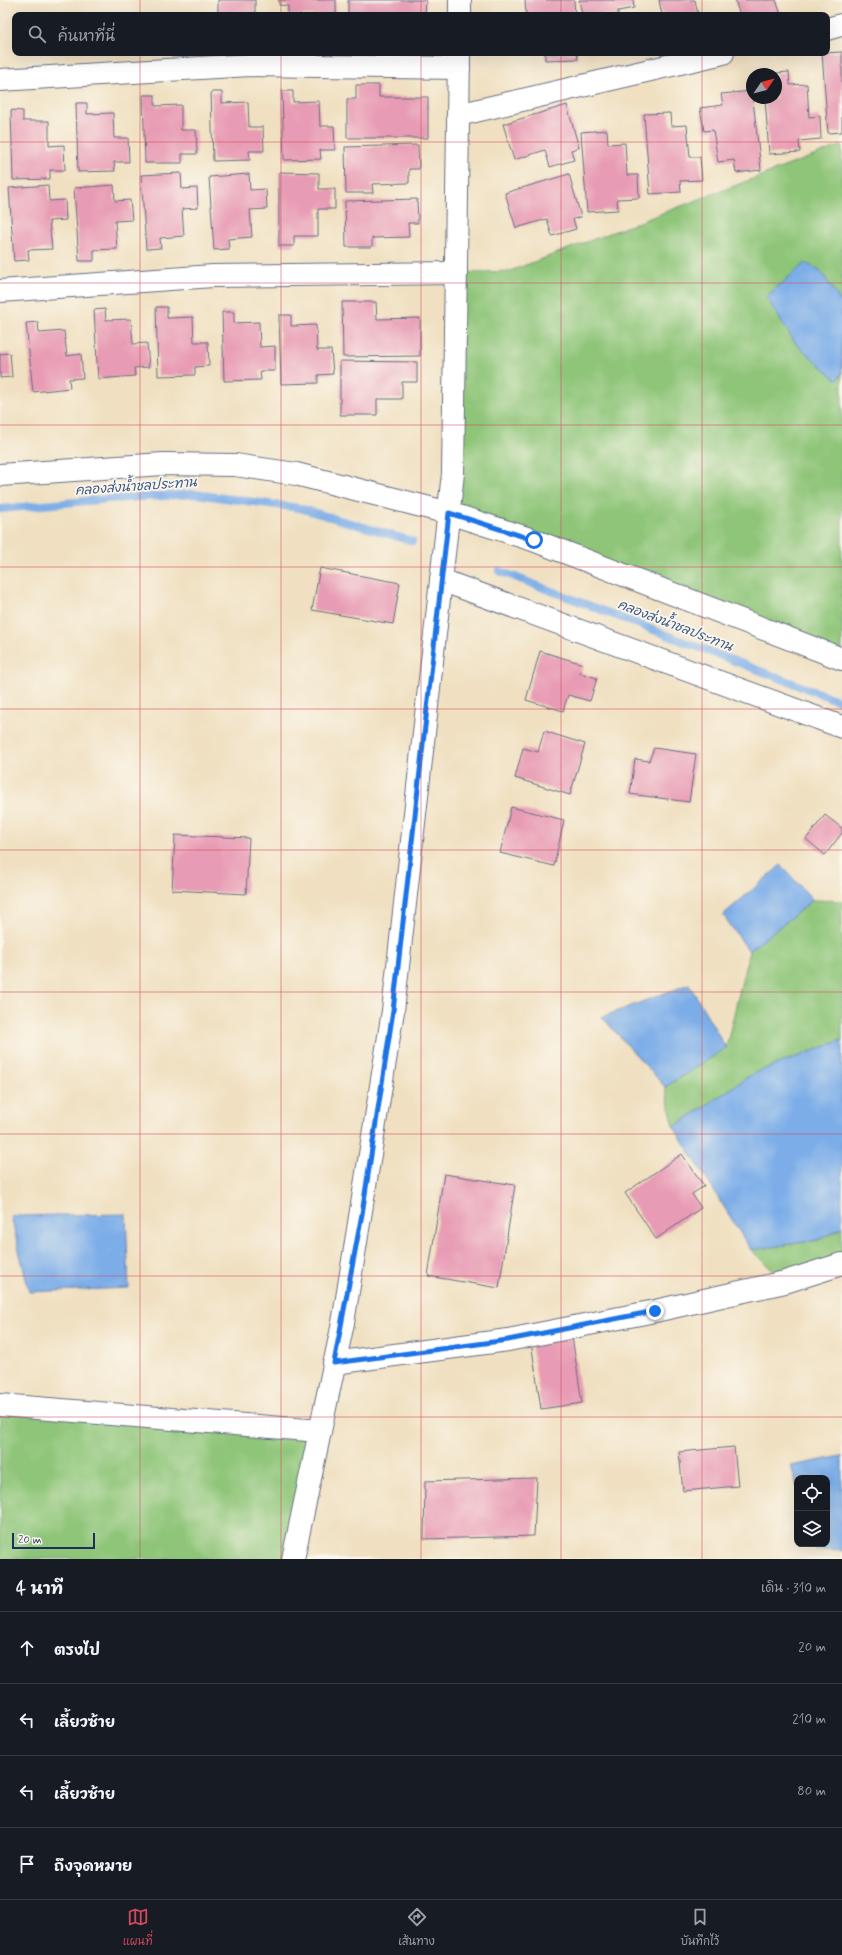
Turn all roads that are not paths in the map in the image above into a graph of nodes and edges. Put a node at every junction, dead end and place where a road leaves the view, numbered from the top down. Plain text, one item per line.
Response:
1 (460, 0) edge
2 (460, 12) edge
3 (710, 56) edge
4 (459, 60) edge
5 (0, 80) edge
6 (458, 115) junction
7 (456, 273) junction
8 (0, 291) edge
9 (0, 475) edge
10 (449, 513) junction
11 (441, 580) junction
12 (842, 659) edge
13 (842, 727) edge
14 (842, 1264) edge
15 (334, 1363) junction
16 (0, 1405) edge
17 (320, 1431) junction
18 (293, 1559) edge

1 - 2 street
3 - 6 street
4 - 5 street
4 - 6 street
6 - 7 street
7 - 8 street
7 - 10 street
9 - 10 street
10 - 11 street
10 - 12 street
11 - 13 street
11 - 15 street
14 - 15 street
15 - 17 street
16 - 17 street
17 - 18 street

